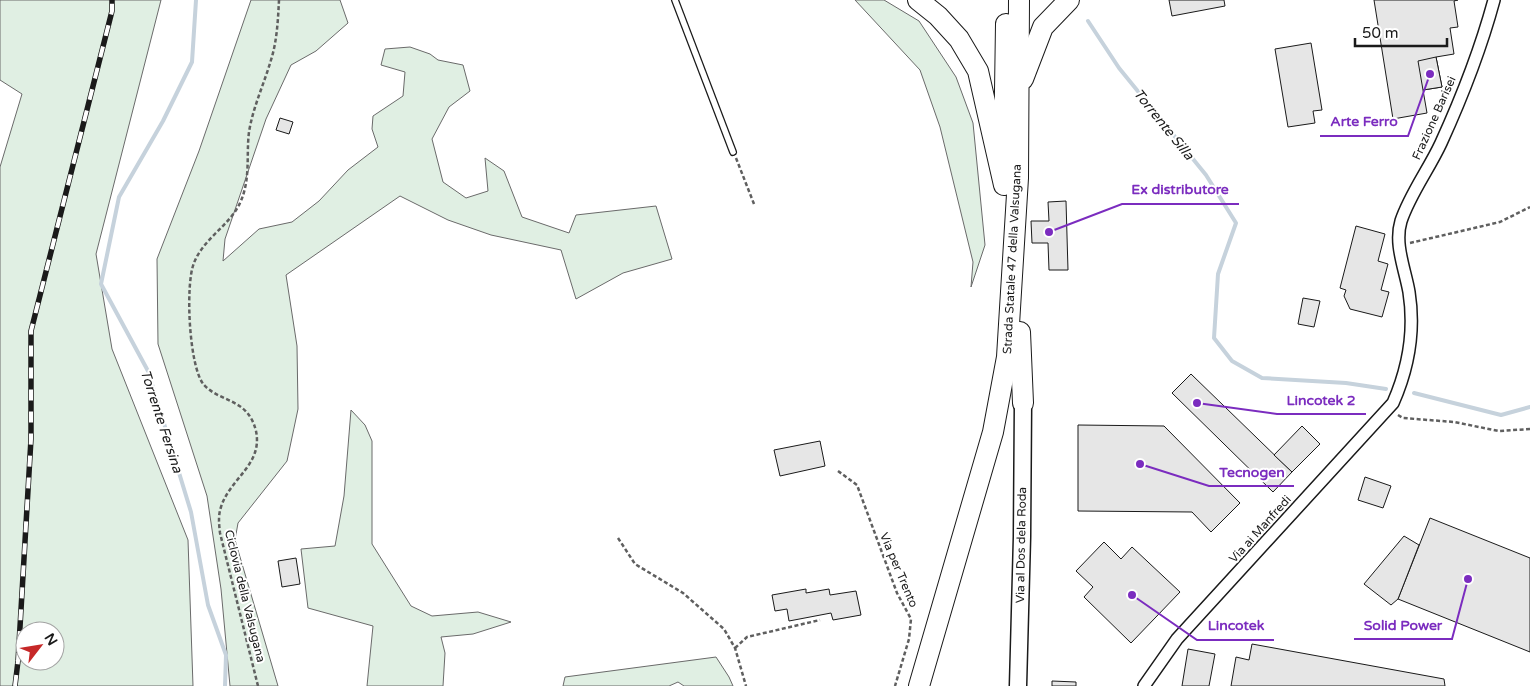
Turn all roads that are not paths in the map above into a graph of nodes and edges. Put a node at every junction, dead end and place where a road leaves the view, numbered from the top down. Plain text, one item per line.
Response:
1 (675, 0) edge
2 (918, 0) edge
3 (1006, 0) edge
4 (1019, 0) edge
5 (1069, 0) edge
6 (1494, 0) edge
7 (1019, 90) junction
8 (733, 152) road end
9 (1004, 185) junction
10 (1399, 245) joint
11 (1014, 268) junction
12 (1023, 403) joint
13 (909, 686) edge
14 (919, 686) edge
15 (1018, 686) edge
16 (1144, 686) edge

1 - 8 lane
2 - 9 highway
3 - 9 highway, Strada Statale 47 della Valsugana
4 - 7 highway, Strada Statale 47 della Valsugana
5 - 7 highway
6 - 10 street, Frazione Barisei
7 - 11 highway, Strada Statale 47 della Valsugana
9 - 13 highway, Strada Statale 47 della Valsugana
10 - 16 street, Via ai Manfredi
11 - 12 highway
11 - 14 highway, Strada Statale 47 della Valsugana
12 - 15 main road, Via al Dos dela Roda

